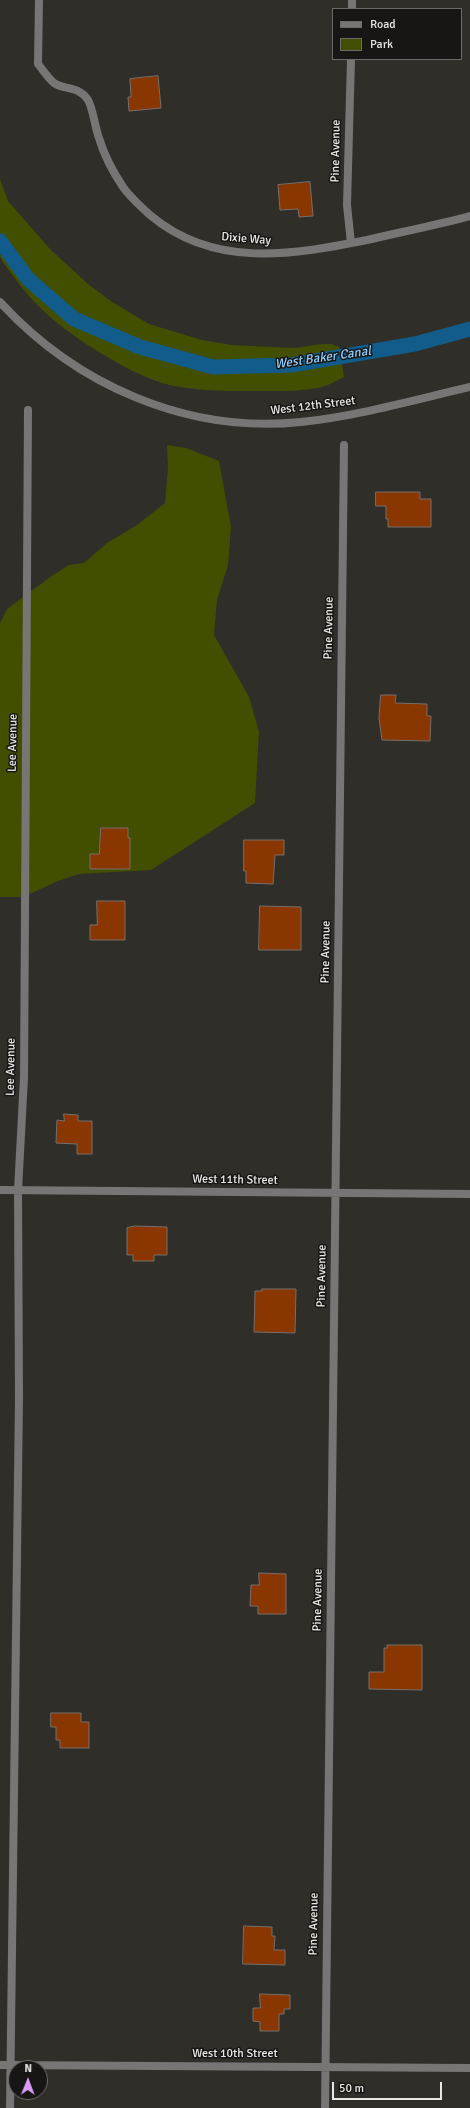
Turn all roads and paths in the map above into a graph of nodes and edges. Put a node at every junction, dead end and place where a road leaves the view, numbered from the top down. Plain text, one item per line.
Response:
1 (39, 0) edge
2 (351, 60) edge
3 (470, 216) edge
4 (351, 243) junction
5 (0, 302) edge
6 (470, 387) edge
7 (28, 410) dead end
8 (344, 445) dead end
9 (0, 1190) edge
10 (18, 1190) junction
11 (335, 1193) junction
12 (470, 1194) edge
13 (11, 2060) edge
14 (48, 2065) edge
15 (325, 2067) junction
16 (470, 2068) edge
17 (325, 2108) edge

1 - 4 street, Dixie Way
2 - 4 street, Pine Avenue
3 - 4 street, Dixie Way
5 - 6 street, West 12th Street
7 - 10 street, Lee Avenue
8 - 11 street, Pine Avenue
9 - 10 street, West 11th Street
10 - 11 street, West 11th Street
10 - 13 street, Lee Avenue
11 - 12 street, West 11th Street
11 - 15 street, Pine Avenue
14 - 15 street, West 10th Street
15 - 16 street, West 10th Street
15 - 17 street, Pine Avenue

